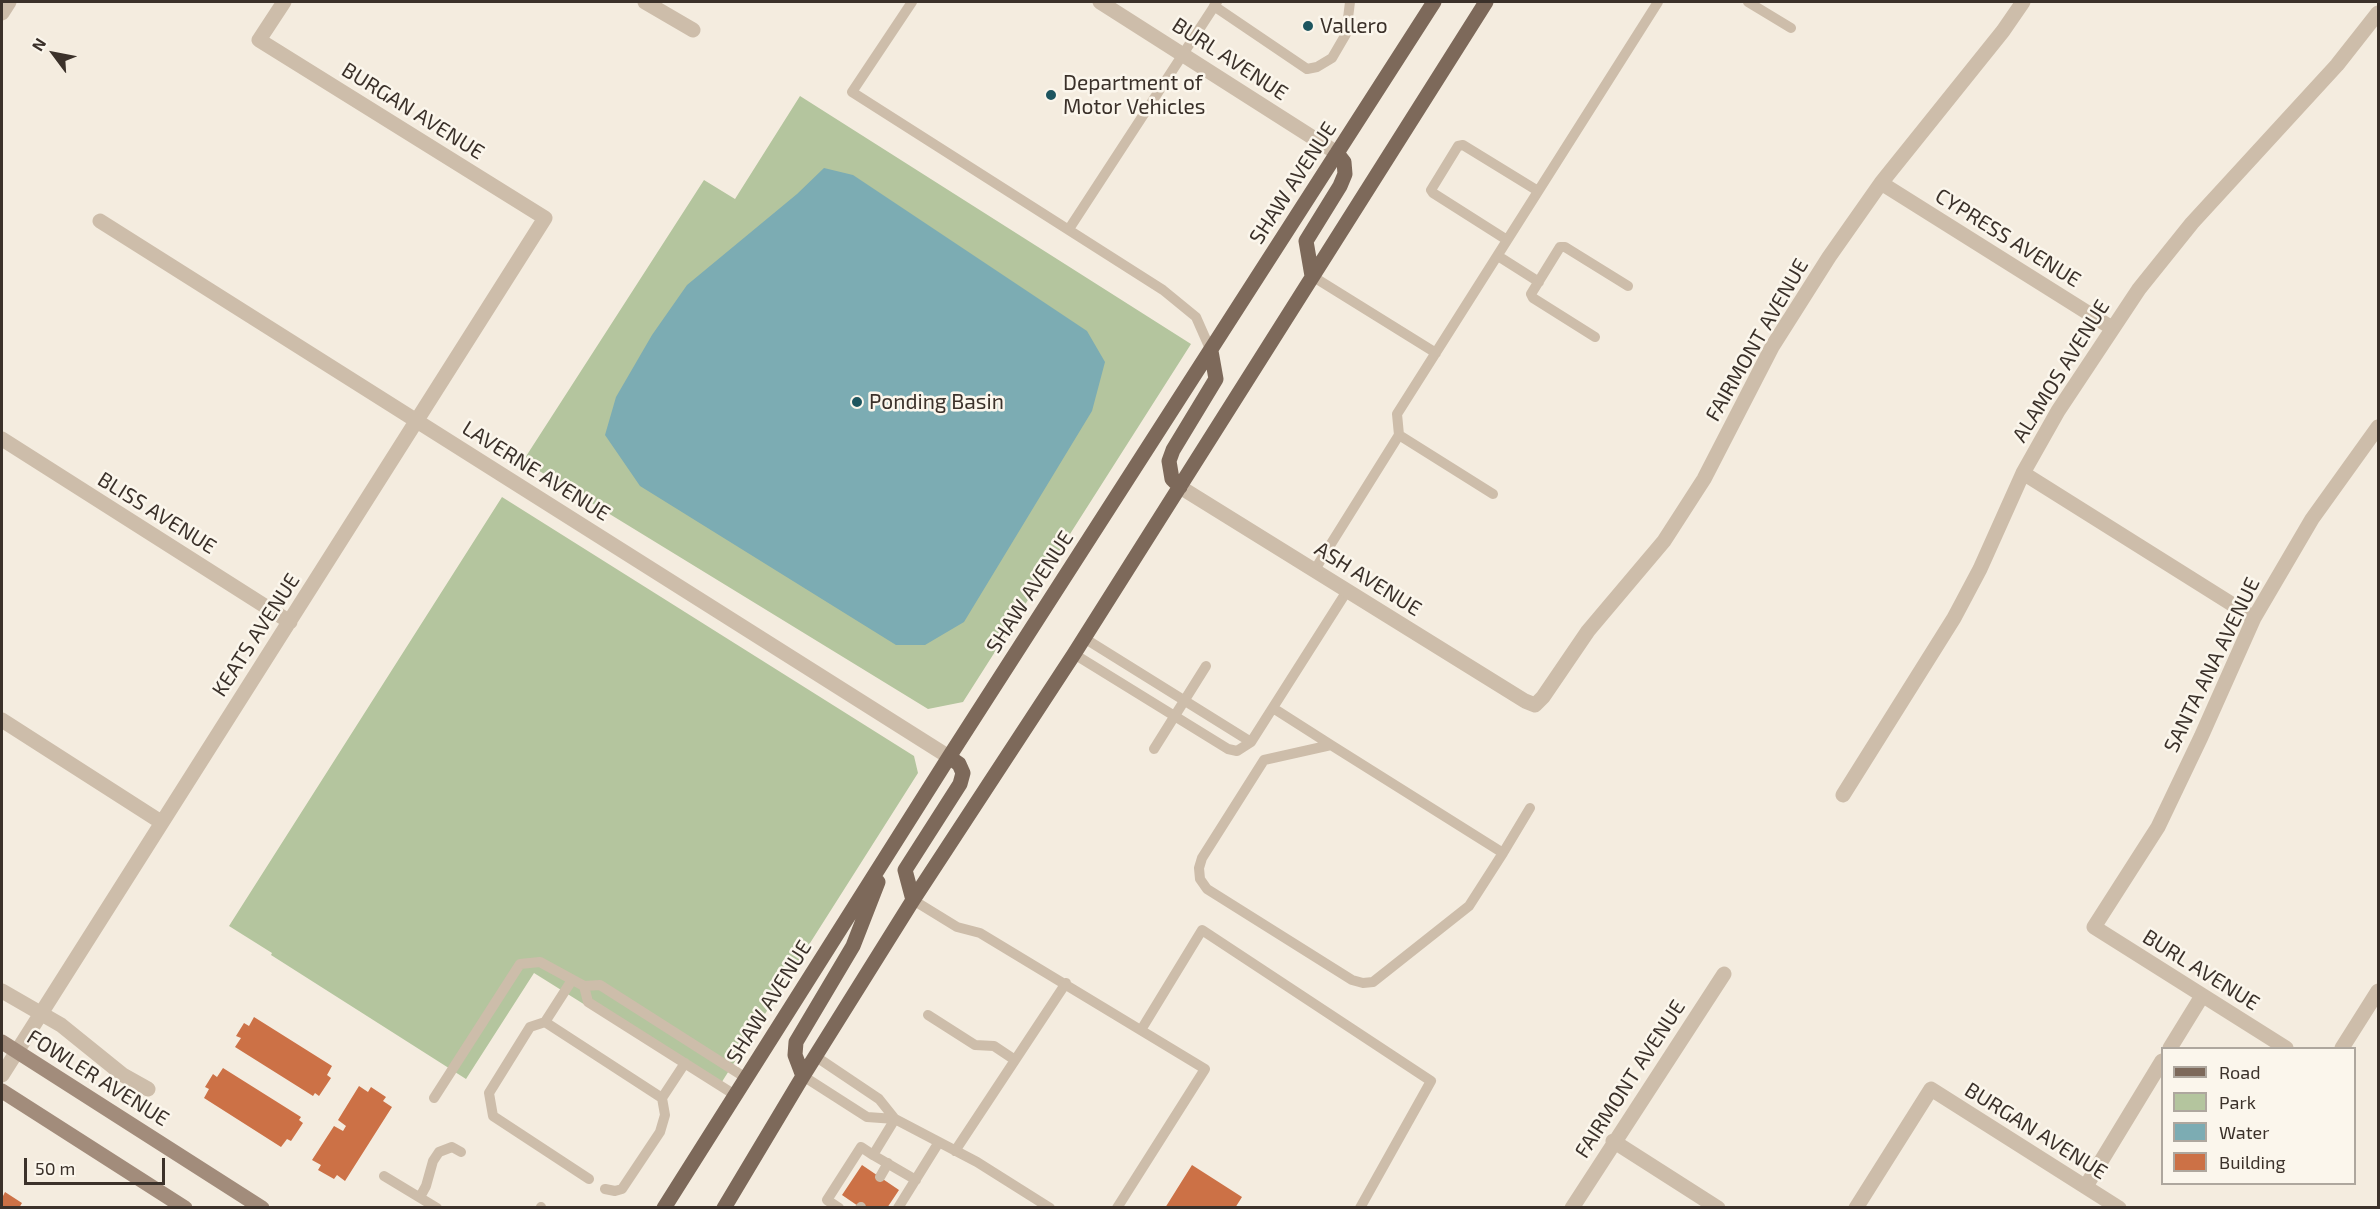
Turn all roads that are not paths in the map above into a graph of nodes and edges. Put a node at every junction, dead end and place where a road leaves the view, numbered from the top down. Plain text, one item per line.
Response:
1 (9, 2) edge
2 (284, 2) edge
3 (645, 2) edge
4 (912, 2) edge
5 (1101, 2) edge
6 (1350, 2) edge
7 (1434, 2) edge
8 (1486, 2) edge
9 (1658, 2) edge
10 (1748, 2) edge
11 (2024, 2) edge
12 (1216, 4) edge
13 (2, 13) edge
14 (2379, 13) edge
15 (1791, 28) dead end
16 (693, 30) dead end
17 (1183, 54) junction
18 (1337, 153) junction
19 (1881, 183) junction
20 (1538, 191) junction
21 (544, 218) joint
22 (100, 221) dead end
23 (1070, 229) junction
24 (1507, 240) junction
25 (1498, 255) junction
26 (1312, 276) junction
27 (1539, 282) junction
28 (1628, 286) dead end
29 (2112, 328) junction
30 (1595, 337) dead end
31 (1211, 351) junction
32 (1436, 353) junction
33 (417, 420) junction
34 (2379, 427) edge
35 (1399, 435) junction
36 (2, 440) edge
37 (2023, 473) junction
38 (1180, 487) junction
39 (1493, 494) dead end
40 (1314, 570) junction
41 (1347, 591) junction
42 (2253, 618) junction
43 (290, 622) junction
44 (1084, 638) junction
45 (1074, 654) junction
46 (1206, 666) dead end
47 (1184, 701) junction
48 (1535, 705) joint
49 (1273, 708) junction
50 (1175, 716) junction
51 (2, 720) edge
52 (1251, 742) junction
53 (1331, 745) junction
54 (1154, 749) dead end
55 (949, 757) junction
56 (1843, 795) dead end
57 (1530, 808) dead end
58 (161, 822) junction
59 (891, 848) junction
60 (1503, 853) junction
61 (913, 900) junction
62 (2094, 927) joint
63 (1724, 974) dead end
64 (572, 980) junction
65 (1065, 983) junction
66 (584, 986) junction
67 (2, 991) edge
68 (2379, 991) edge
69 (2202, 996) junction
70 (40, 1012) junction
71 (928, 1015) dead end
72 (545, 1022) junction
73 (1141, 1030) junction
74 (2, 1042) edge
75 (2171, 1047) edge
76 (2284, 1047) edge
77 (2343, 1047) edge
78 (16, 1051) junction
79 (815, 1056) junction
80 (1015, 1060) junction
81 (685, 1063) junction
82 (2161, 1063) edge
83 (2, 1075) edge
84 (803, 1076) junction
85 (746, 1078) junction
86 (148, 1089) dead end
87 (2, 1091) edge
88 (735, 1095) junction
89 (434, 1098) dead end
90 (662, 1098) junction
91 (895, 1119) junction
92 (1613, 1141) junction
93 (939, 1143) junction
94 (955, 1151) junction
95 (461, 1152) dead end
96 (873, 1155) junction
97 (888, 1163) junction
98 (384, 1176) dead end
99 (880, 1177) dead end
100 (589, 1179) dead end
101 (916, 1180) junction
102 (2086, 1186) junction
103 (605, 1189) dead end
104 (420, 1197) junction
105 (185, 1208) edge
106 (262, 1208) edge
107 (437, 1208) edge
108 (664, 1208) edge
109 (724, 1208) edge
110 (839, 1208) edge
111 (898, 1208) edge
112 (1050, 1208) edge
113 (1117, 1208) edge
114 (1360, 1208) edge
115 (1572, 1208) edge
116 (1718, 1208) edge
117 (1856, 1208) edge
118 (2119, 1208) edge

1 - 13 street
2 - 21 street, BURGAN AVENUE
3 - 16 street
4 - 23 lane
5 - 17 street, BURL AVENUE
6 - 12 lane
7 - 18 main road, SHAW AVENUE
8 - 26 main road
9 - 20 lane
10 - 15 lane
11 - 19 street, FAIRMONT AVENUE
12 - 17 lane
14 - 29 street, ALAMOS AVENUE
17 - 18 street, BURL AVENUE
17 - 23 lane
18 - 26 main road
18 - 31 main road, SHAW AVENUE
19 - 29 street, CYPRESS AVENUE
19 - 48 street, FAIRMONT AVENUE
20 - 24 lane
20 - 24 lane
21 - 33 street, KEATS AVENUE
22 - 33 street, LAVERNE AVENUE
23 - 31 lane
24 - 25 lane
25 - 27 lane
25 - 32 lane
26 - 32 lane
26 - 38 main road
27 - 28 lane
27 - 30 lane
29 - 37 street, ALAMOS AVENUE
31 - 38 main road
31 - 55 main road, SHAW AVENUE
32 - 35 lane
33 - 43 street, KEATS AVENUE
33 - 55 street, LAVERNE AVENUE
34 - 42 street, SANTA ANA AVENUE
35 - 39 lane
35 - 40 lane
36 - 43 street, BLISS AVENUE
37 - 42 street
37 - 56 street, ALAMOS AVENUE
38 - 40 street, ASH AVENUE
38 - 44 main road
40 - 41 street, ASH AVENUE
41 - 48 street, ASH AVENUE
41 - 49 lane
42 - 62 street, SANTA ANA AVENUE
43 - 58 street, KEATS AVENUE
44 - 45 main road
44 - 47 lane
45 - 50 lane
45 - 61 main road
46 - 47 lane
47 - 50 lane
47 - 52 lane
49 - 52 lane
49 - 53 lane
50 - 52 lane
50 - 54 lane
51 - 58 street
53 - 60 lane
53 - 60 lane
55 - 59 main road, SHAW AVENUE
55 - 61 main road
57 - 60 lane
58 - 70 street, KEATS AVENUE
59 - 84 main road
59 - 85 main road, SHAW AVENUE
61 - 65 lane
61 - 79 main road
62 - 69 street, BURL AVENUE
63 - 92 street, FAIRMONT AVENUE
64 - 66 lane
64 - 72 lane
64 - 89 lane
65 - 73 lane
65 - 80 lane
66 - 81 lane
66 - 85 lane
67 - 70 street, FOWLER AVENUE
68 - 77 street
69 - 75 street
69 - 76 street, BURL AVENUE
70 - 78 street, KEATS AVENUE
70 - 86 street, FOWLER AVENUE
71 - 80 lane
72 - 90 lane
72 - 100 lane
73 - 113 lane
73 - 114 lane
74 - 78 main road, FOWLER AVENUE
78 - 83 street, KEATS AVENUE
78 - 106 main road, FOWLER AVENUE
79 - 84 main road
79 - 91 lane
80 - 94 lane
81 - 88 lane
81 - 90 lane
82 - 102 street
84 - 91 lane
84 - 109 main road
85 - 88 main road, SHAW AVENUE
87 - 105 main road
88 - 108 main road, SHAW AVENUE
90 - 103 lane
91 - 93 lane
91 - 96 lane
92 - 115 street, FAIRMONT AVENUE
92 - 116 street
93 - 94 lane
93 - 101 lane
94 - 112 lane
95 - 104 lane
96 - 97 lane
96 - 110 lane
97 - 99 lane
97 - 101 lane
98 - 104 lane
101 - 111 lane
102 - 117 street, BURGAN AVENUE
102 - 118 street, BURGAN AVENUE
104 - 107 lane

